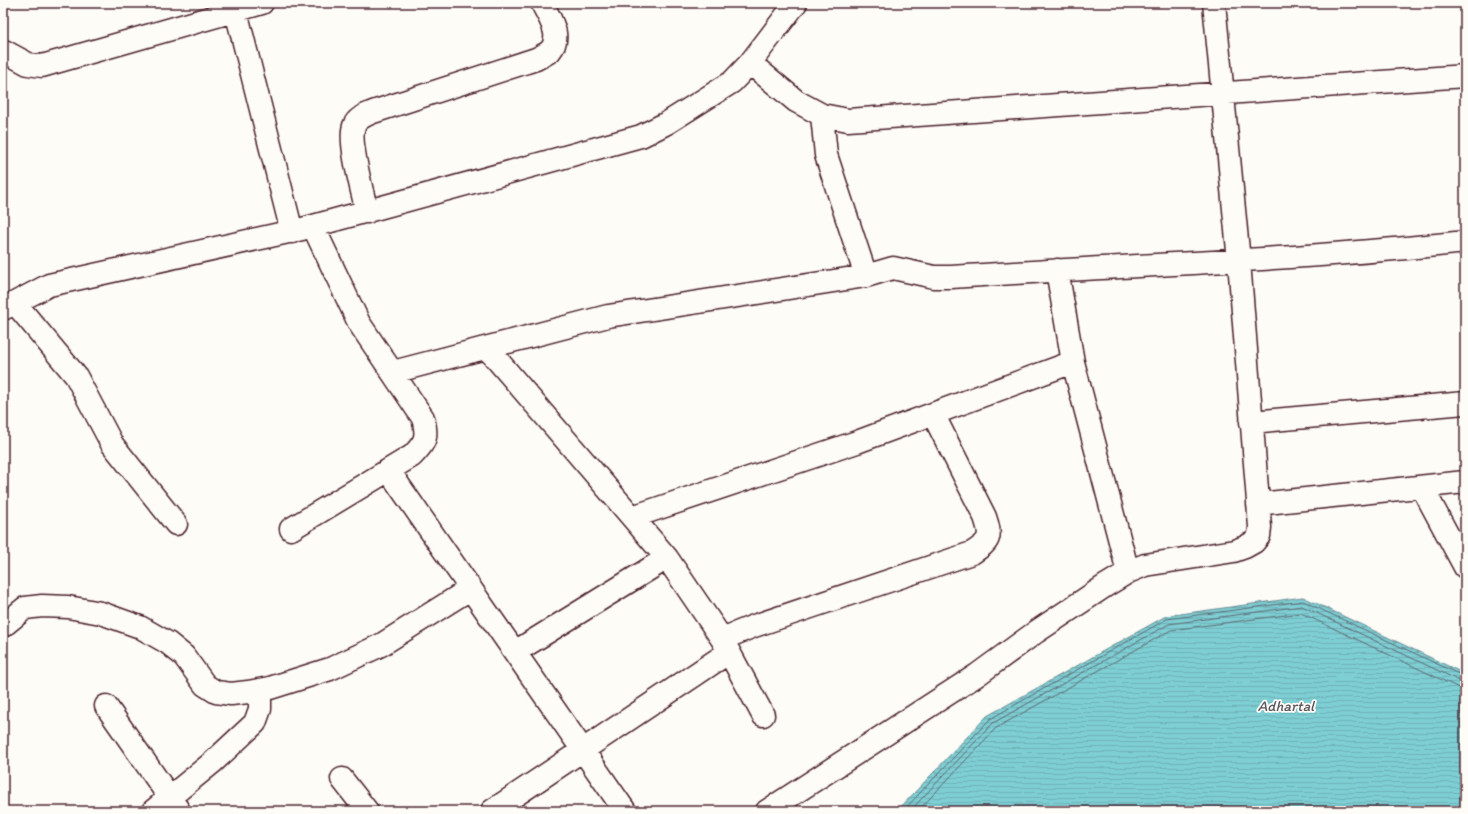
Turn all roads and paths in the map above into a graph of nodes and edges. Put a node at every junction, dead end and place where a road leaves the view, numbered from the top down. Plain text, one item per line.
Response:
1 (262, 3) edge
2 (542, 3) edge
3 (796, 3) edge
4 (1214, 3) edge
5 (236, 11) junction
6 (4, 51) edge
7 (750, 64) junction
8 (1465, 76) edge
9 (1222, 92) junction
10 (822, 115) junction
11 (367, 212) junction
12 (312, 226) junction
13 (292, 232) junction
14 (1465, 242) edge
15 (1239, 261) junction
16 (1057, 270) junction
17 (866, 276) junction
18 (9, 306) edge
19 (487, 348) junction
20 (1073, 362) junction
21 (392, 372) junction
22 (1465, 404) edge
23 (932, 414) junction
24 (1251, 422) junction
25 (389, 470) junction
26 (1465, 482) edge
27 (1422, 487) junction
28 (1258, 504) junction
29 (632, 516) junction
30 (176, 524) dead end
31 (290, 529) dead end
32 (668, 558) junction
33 (1465, 567) edge
34 (1128, 572) junction
35 (470, 589) junction
36 (3, 626) edge
37 (725, 646) junction
38 (515, 652) junction
39 (260, 690) junction
40 (106, 706) dead end
41 (763, 715) dead end
42 (582, 750) junction
43 (342, 779) dead end
44 (167, 807) edge
45 (367, 811) edge
46 (492, 811) edge
47 (625, 811) edge
48 (767, 811) edge

1 - 5 street
2 - 11 street
3 - 7 street
4 - 9 street
5 - 6 street
5 - 13 street
7 - 10 street
7 - 11 street
8 - 9 street
9 - 10 street
9 - 15 street
10 - 17 street
11 - 12 street
12 - 13 street
12 - 21 street
13 - 18 street
14 - 15 street
15 - 16 street
15 - 24 street
16 - 17 street
16 - 20 street
17 - 19 street
18 - 30 street
19 - 21 street
19 - 29 street
20 - 23 street
20 - 34 street
21 - 25 street
22 - 24 street
23 - 29 street
23 - 37 street
24 - 28 street
25 - 31 street
25 - 35 street
26 - 27 street
27 - 28 street
27 - 33 street
28 - 34 street
29 - 32 street
32 - 37 street
32 - 38 street
34 - 48 street
35 - 38 street
35 - 39 street
36 - 39 street
37 - 41 street
37 - 42 street
38 - 42 street
39 - 44 street
40 - 44 street
42 - 46 street
42 - 47 street
43 - 45 street

